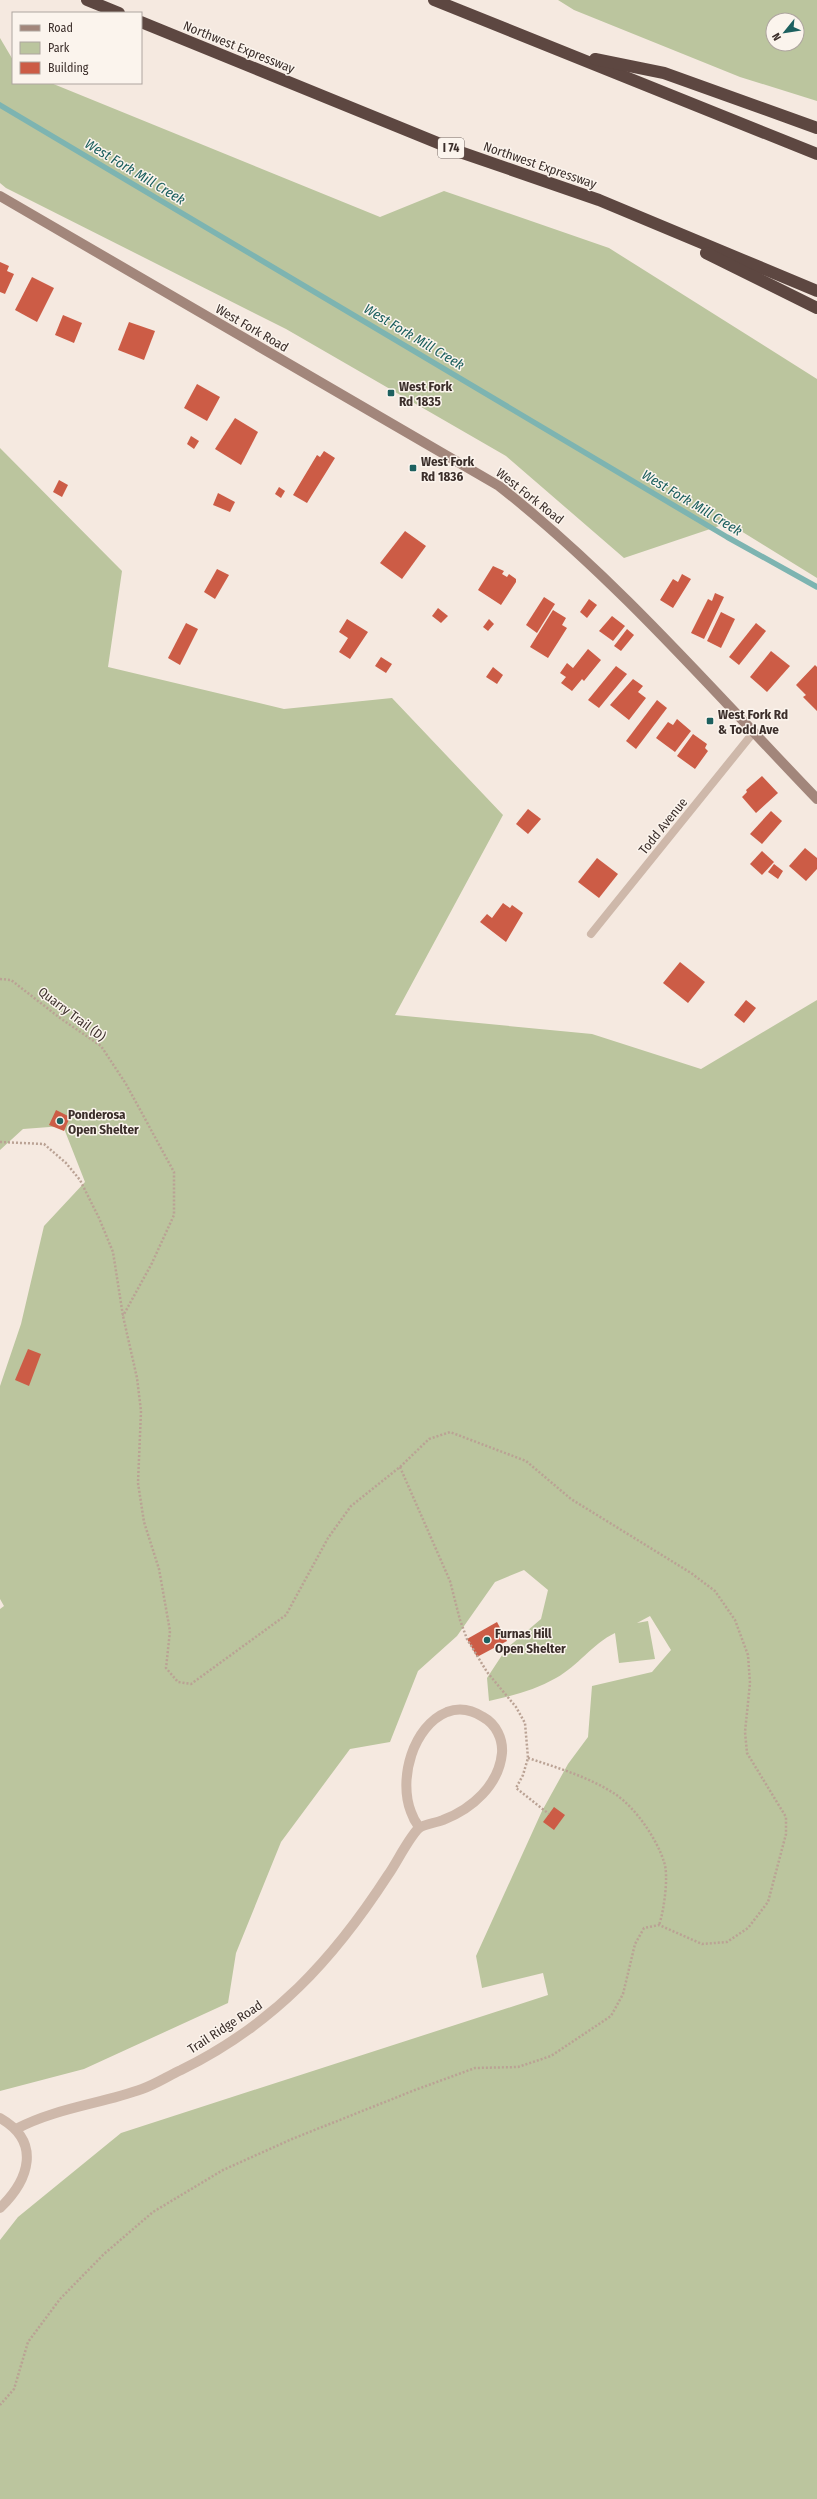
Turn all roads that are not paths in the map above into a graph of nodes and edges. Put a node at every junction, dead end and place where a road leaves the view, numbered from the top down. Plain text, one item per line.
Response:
1 (87, 0) edge
2 (434, 0) edge
3 (117, 12) edge
4 (142, 22) edge
5 (565, 53) junction
6 (817, 128) edge
7 (817, 154) edge
8 (0, 196) edge
9 (599, 200) junction
10 (817, 291) edge
11 (817, 308) edge
12 (753, 732) junction
13 (817, 799) edge
14 (591, 934) dead end
15 (419, 1828) junction
16 (0, 2118) edge
17 (16, 2129) junction
18 (0, 2208) edge

1 - 3 highway
2 - 5 highway
4 - 9 highway, Northwest Expressway / I 74
5 - 6 highway
5 - 7 highway
8 - 12 street, West Fork Road
9 - 10 highway, Northwest Expressway / I 74
9 - 11 highway
12 - 13 street, West Fork Road
12 - 14 lane, Todd Avenue
15 - 15 street
15 - 17 street, Trail Ridge Road
16 - 17 street
17 - 18 street

